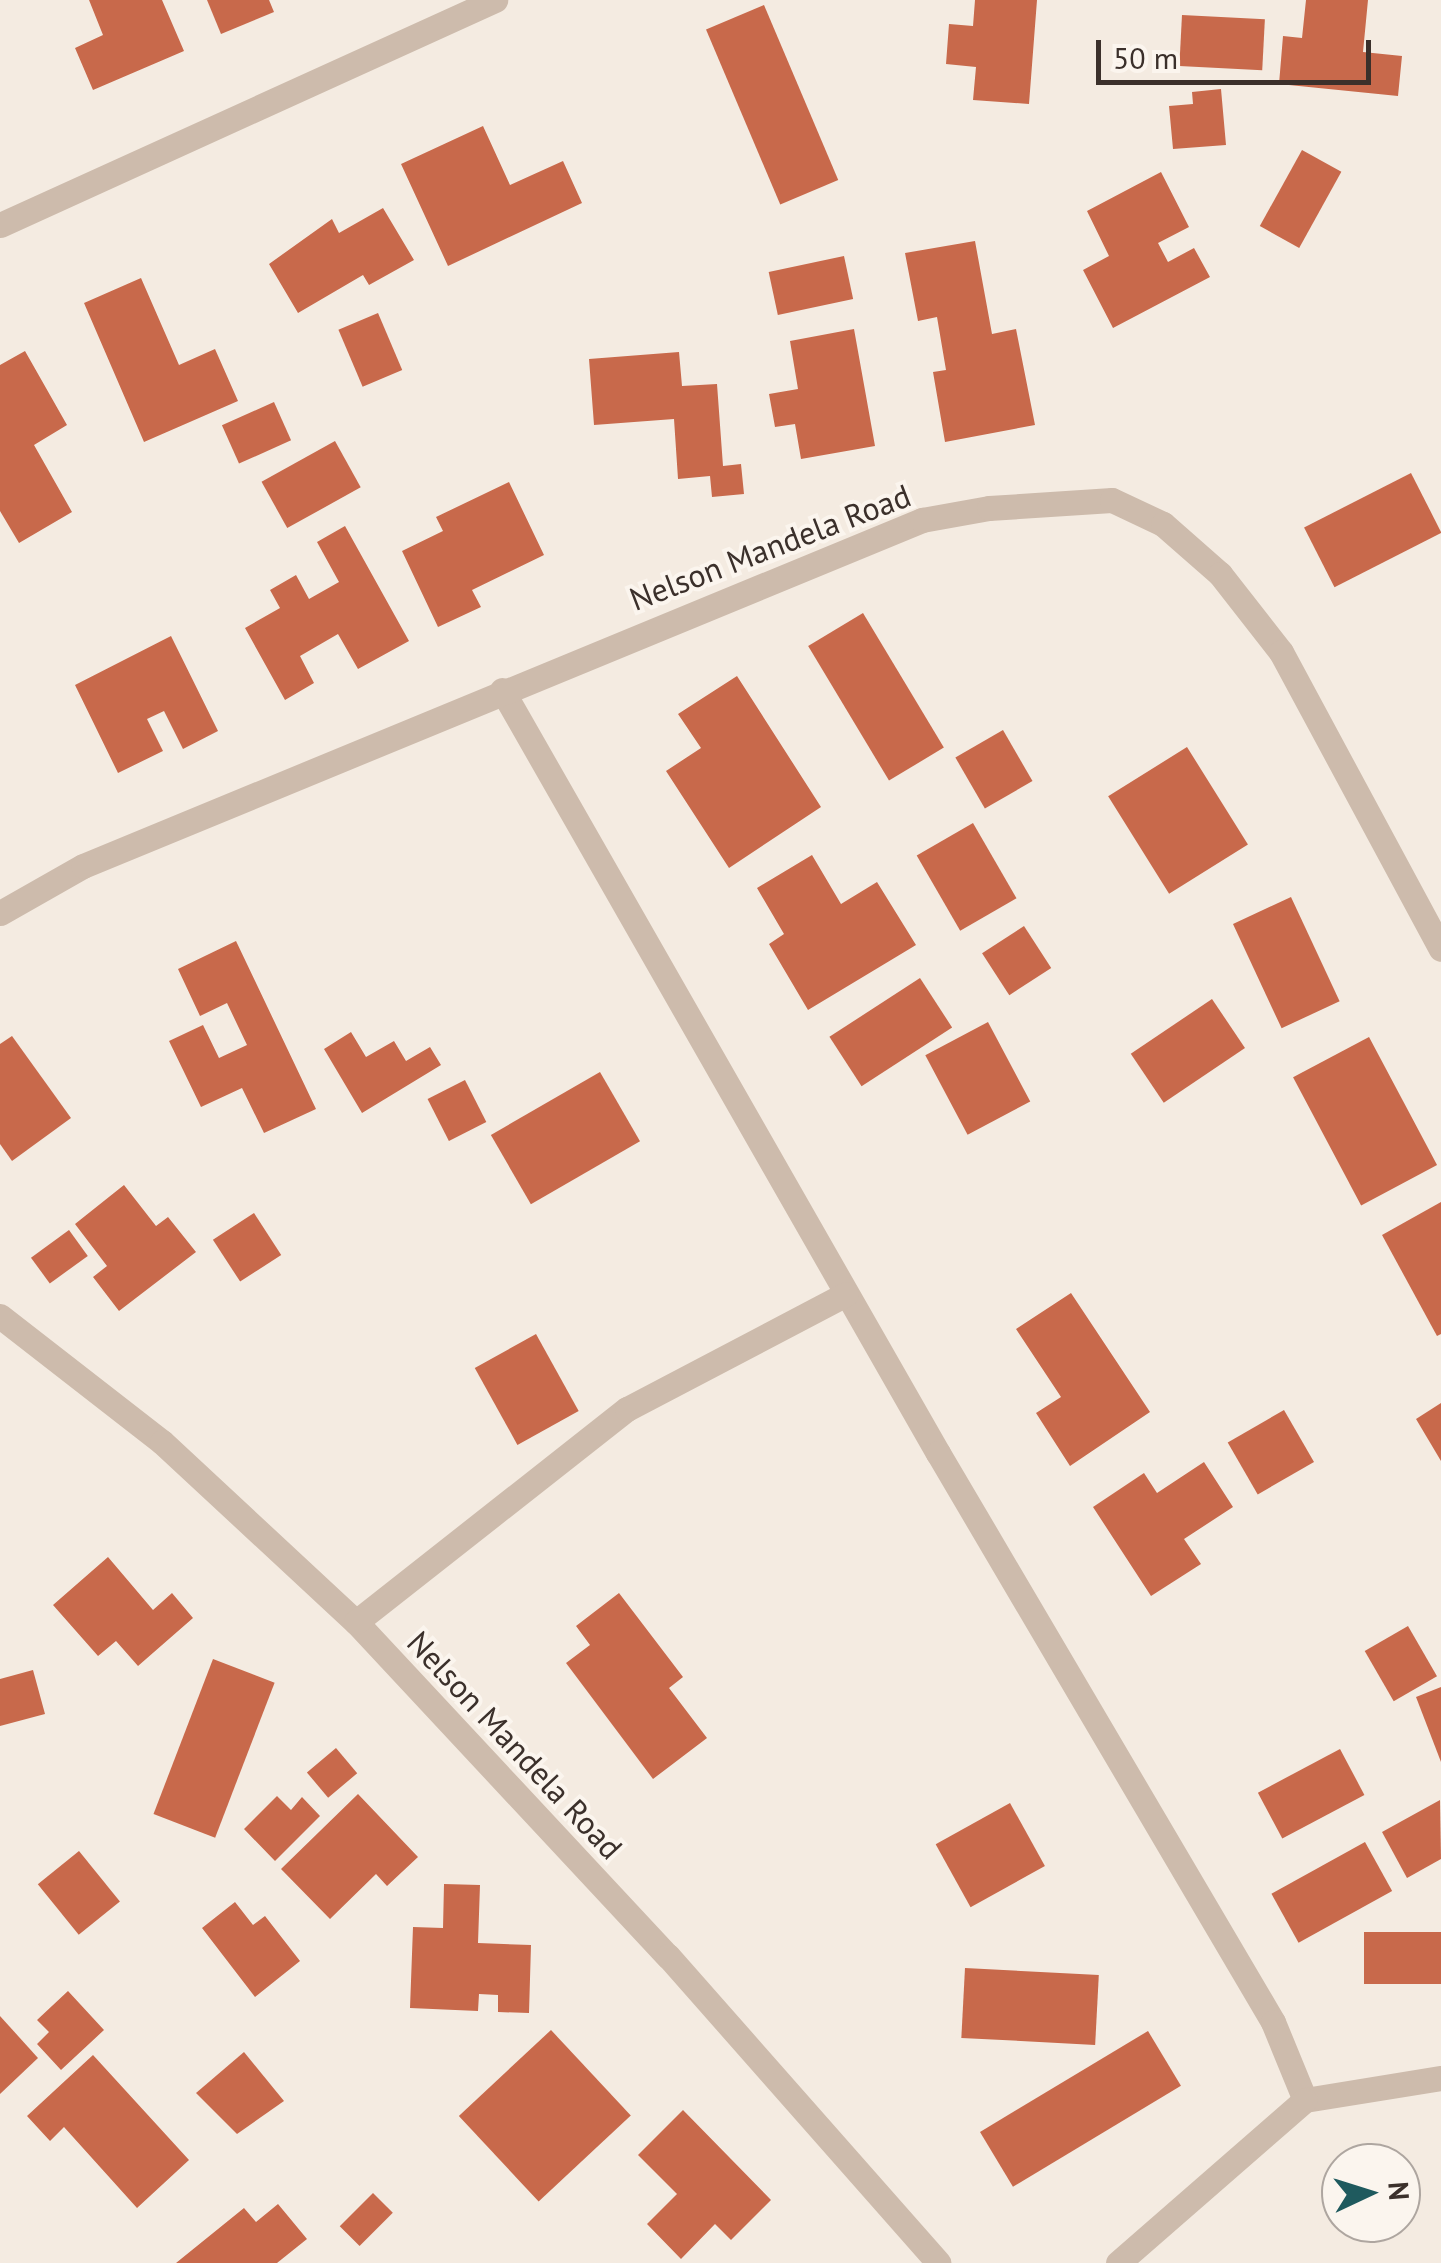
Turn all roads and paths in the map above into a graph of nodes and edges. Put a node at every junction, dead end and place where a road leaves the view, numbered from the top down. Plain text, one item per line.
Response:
1 (495, 0) edge
2 (0, 225) edge
3 (502, 690) junction
4 (0, 913) edge
5 (1441, 949) edge
6 (846, 1294) junction
7 (0, 1316) edge
8 (356, 1622) junction
9 (1441, 2078) edge
10 (1305, 2100) junction
11 (939, 2263) edge
12 (1118, 2263) edge

1 - 2 street
3 - 4 street, Nelson Mandela Road
3 - 5 street, Nelson Mandela Road
3 - 6 street
6 - 8 street
6 - 10 street
7 - 8 street, Nelson Mandela Road
8 - 11 street, Nelson Mandela Road
9 - 10 street
10 - 12 street

